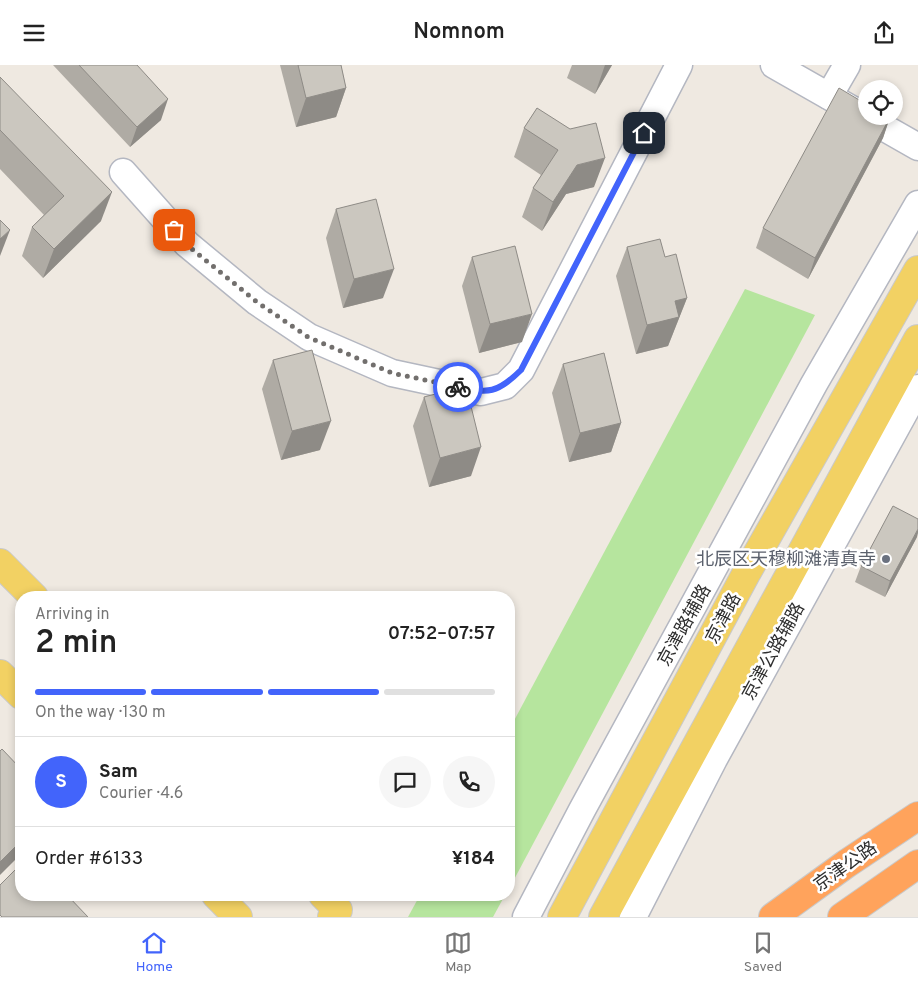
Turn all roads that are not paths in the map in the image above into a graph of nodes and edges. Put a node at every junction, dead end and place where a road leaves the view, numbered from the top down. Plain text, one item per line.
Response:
1 (679, 65) edge
2 (774, 65) edge
3 (847, 65) edge
4 (829, 96) junction
5 (918, 147) edge
6 (123, 171) dead end
7 (918, 204) edge
8 (918, 270) edge
9 (918, 339) edge
10 (918, 388) edge
11 (0, 563) edge
12 (28, 591) edge
13 (0, 674) edge
14 (15, 689) edge
15 (918, 816) edge
16 (918, 864) edge
17 (222, 901) edge
18 (238, 917) edge
19 (526, 917) edge
20 (562, 917) edge
21 (603, 917) edge
22 (633, 917) edge
23 (773, 917) edge
24 (842, 917) edge

1 - 6 street
2 - 4 street
3 - 4 street
4 - 5 street
7 - 19 street, 京津路辅路
8 - 20 main road, 京津路
9 - 21 main road
10 - 22 street, 京津公路辅路
11 - 12 main road
13 - 14 main road
15 - 23 highway, 京津公路
16 - 24 highway
17 - 18 main road

